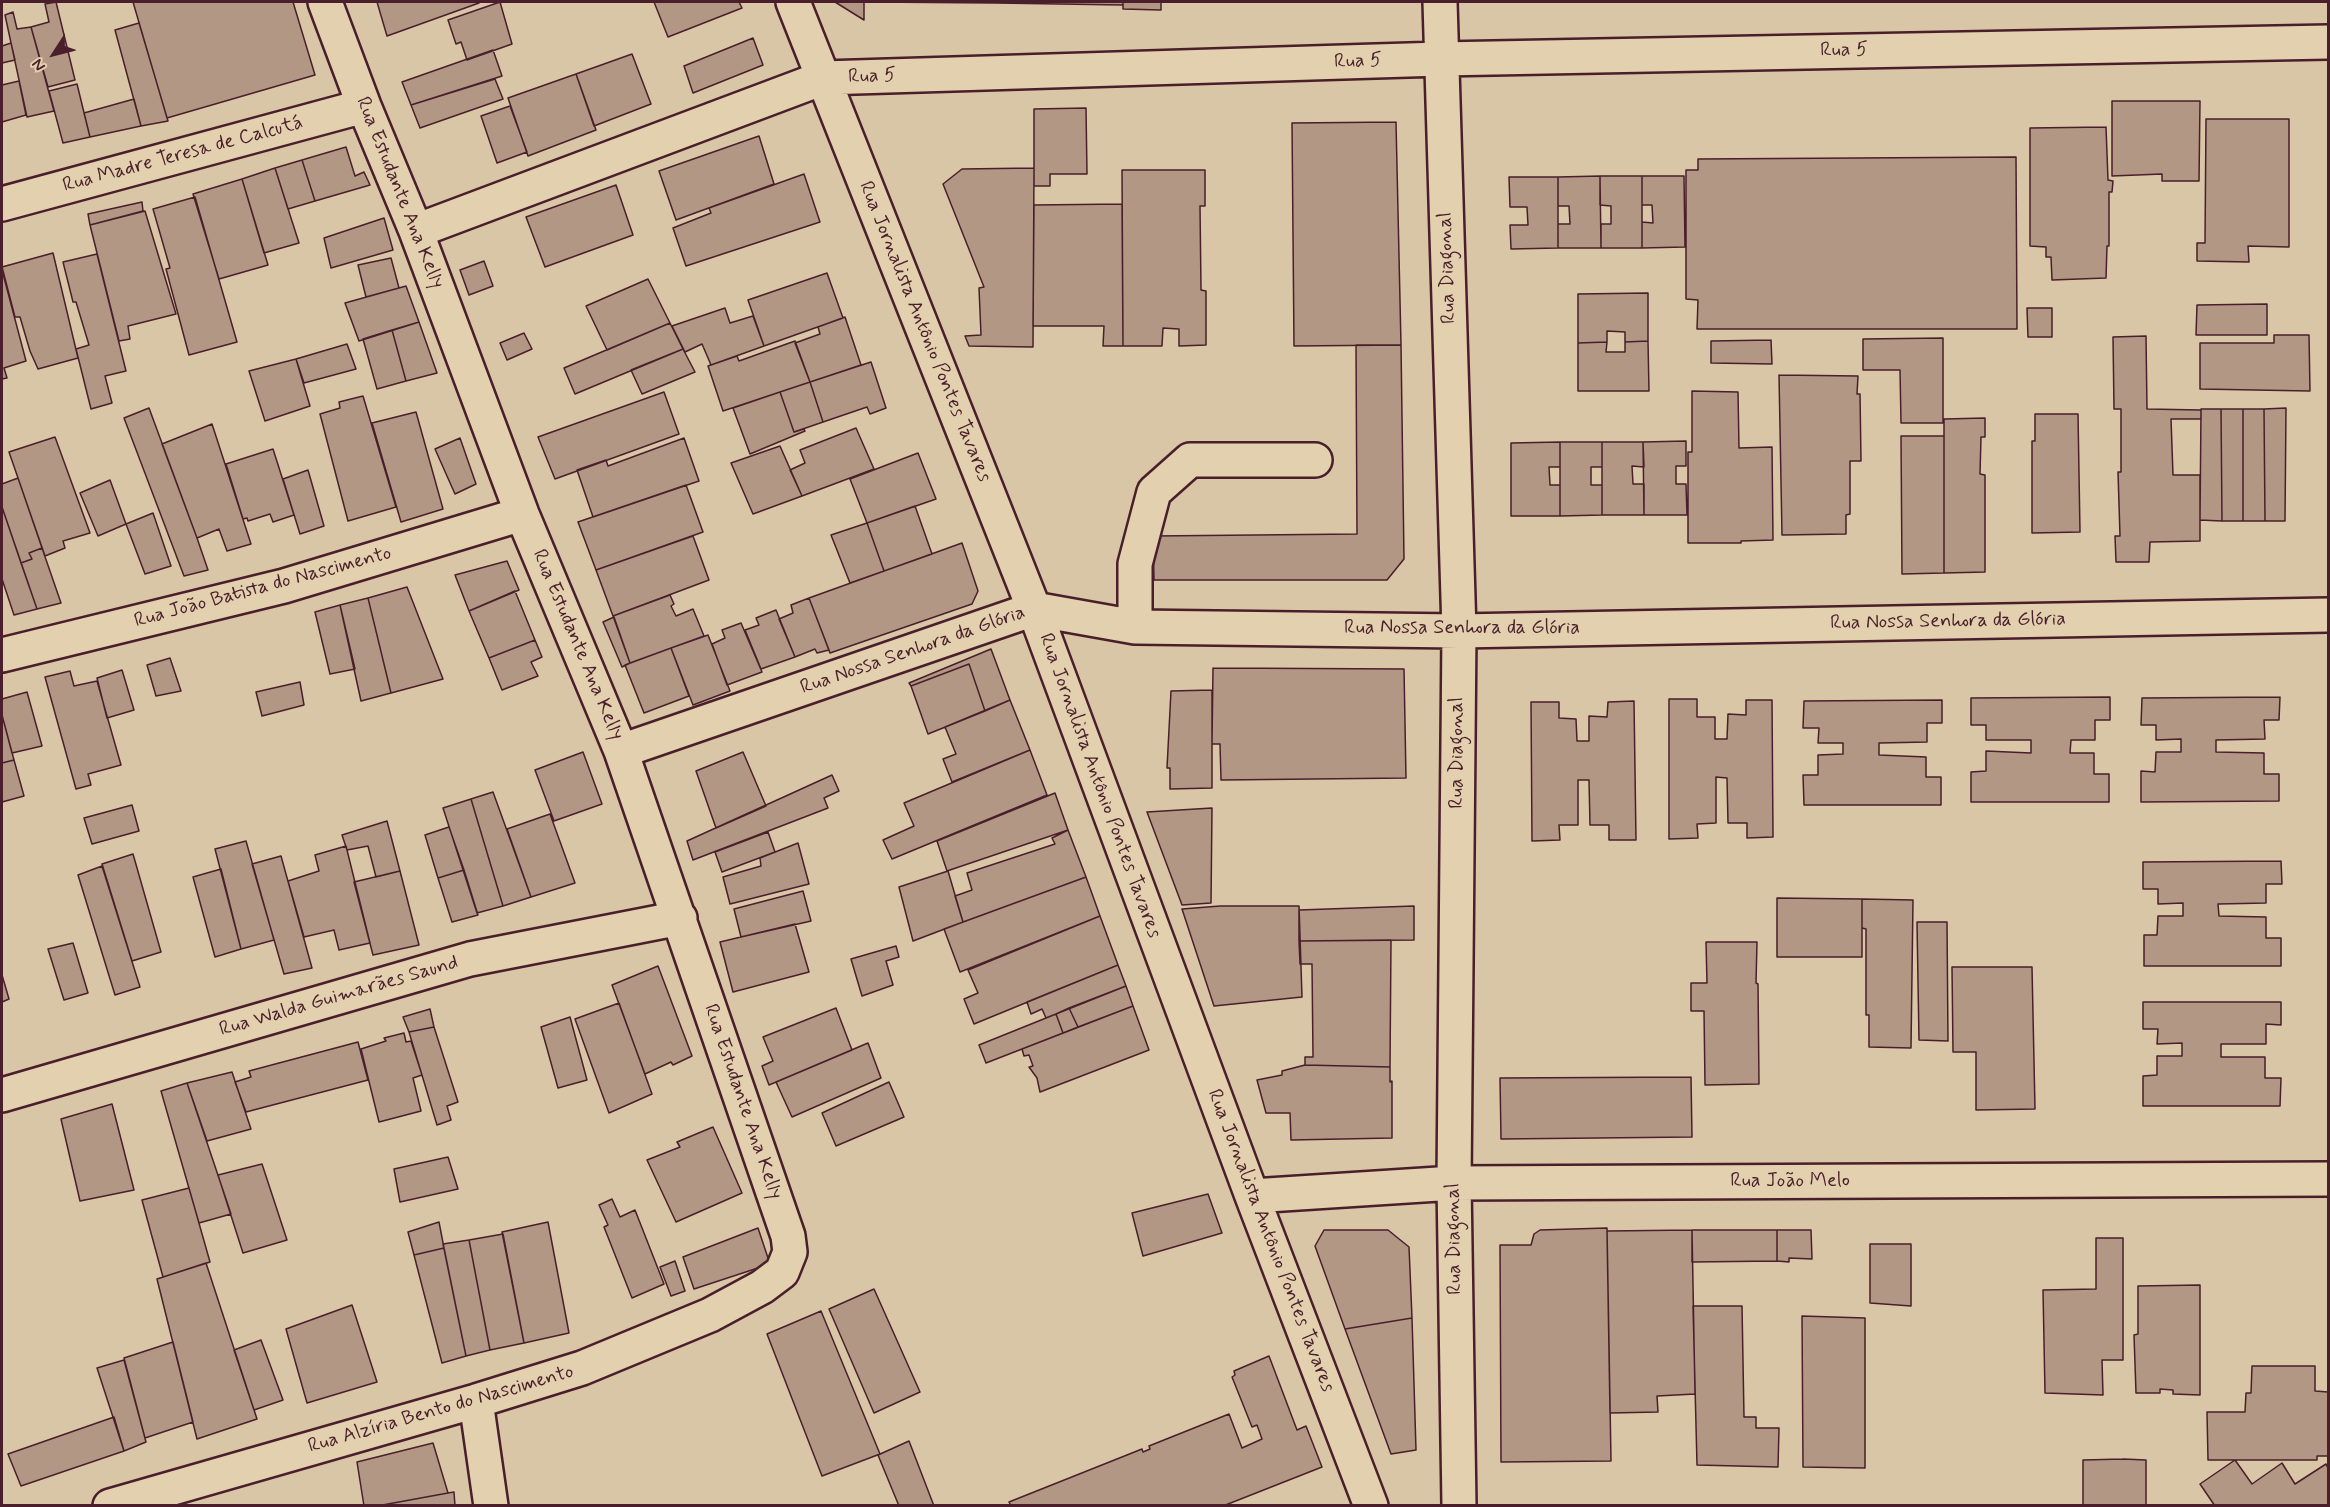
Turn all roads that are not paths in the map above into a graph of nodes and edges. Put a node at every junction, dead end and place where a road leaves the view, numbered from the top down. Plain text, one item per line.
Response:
1 (325, 2) edge
2 (793, 2) edge
3 (1440, 2) edge
4 (2328, 42) edge
5 (1441, 59) junction
6 (823, 78) junction
7 (364, 106) junction
8 (2, 204) edge
9 (416, 231) junction
10 (1315, 460) dead end
11 (522, 514) junction
12 (1034, 609) junction
13 (2328, 615) edge
14 (1135, 627) junction
15 (1459, 631) junction
16 (2, 655) edge
17 (621, 751) junction
18 (680, 918) junction
19 (2, 1095) edge
20 (2328, 1179) edge
21 (1454, 1183) junction
22 (1252, 1196) junction
23 (762, 1287) joint
24 (476, 1401) junction
25 (110, 1506) edge
26 (491, 1506) edge
27 (1371, 1506) edge
28 (1459, 1506) edge

1 - 7 street, Rua Estudante Ana Kelly
2 - 6 street, Rua Jornalista Antônio Pontes Tavares
3 - 5 street, Rua Diagonal
4 - 5 street, Rua 5
5 - 6 street, Rua 5
5 - 15 street, Rua Diagonal
6 - 9 street, Rua 5
6 - 12 street, Rua Jornalista Antônio Pontes Tavares
7 - 8 street, Rua Madre Teresa de Calcutá
7 - 9 street, Rua Estudante Ana Kelly
9 - 11 street, Rua Estudante Ana Kelly
10 - 14 street
11 - 16 street, Rua João Batista do Nascimento
11 - 17 street, Rua Estudante Ana Kelly
12 - 14 street, Rua Nossa Senhora da Glória
12 - 17 street, Rua Nossa Senhora da Glória
12 - 22 street, Rua Jornalista Antônio Pontes Tavares
13 - 15 street, Rua Nossa Senhora da Glória
14 - 15 street, Rua Nossa Senhora da Glória
15 - 21 street, Rua Diagonal
17 - 18 street, Rua Estudante Ana Kelly
18 - 19 street, Rua Walda Guimarães Saund
18 - 23 street, Rua Estudante Ana Kelly
20 - 21 street, Rua João Melo
21 - 22 street, Rua João Melo
21 - 28 street, Rua Diagonal
22 - 27 street, Rua Jornalista Antônio Pontes Tavares
23 - 24 street, Rua Alzíria Bento do Nascimento
24 - 25 street, Rua Alzíria Bento do Nascimento
24 - 26 street

